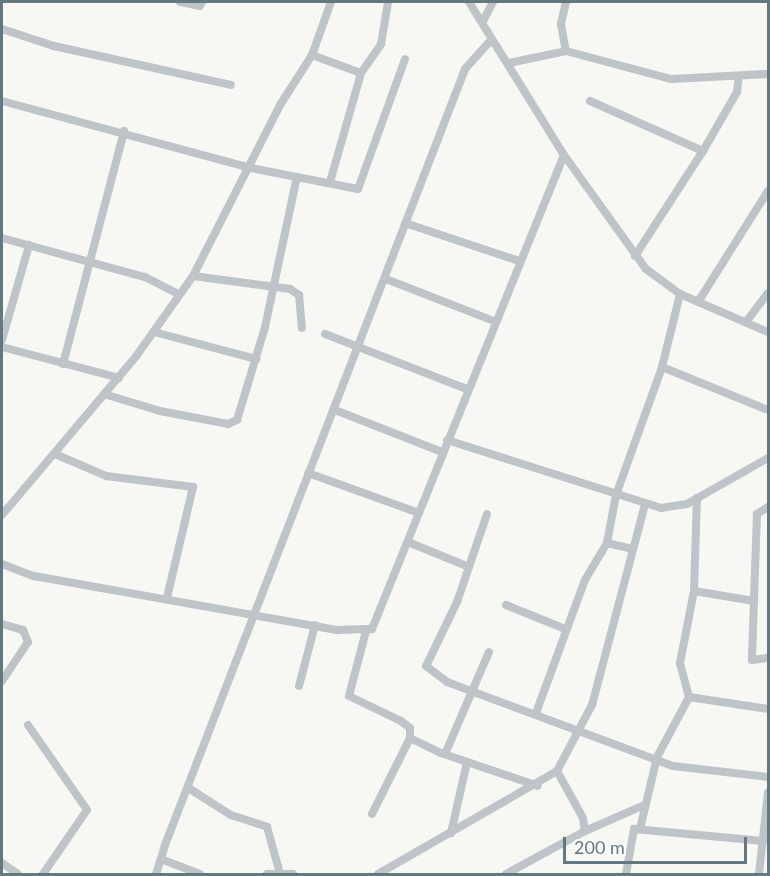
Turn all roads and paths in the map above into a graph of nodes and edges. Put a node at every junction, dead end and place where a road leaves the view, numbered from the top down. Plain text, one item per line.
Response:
1 (180, 2) edge
2 (202, 2) edge
3 (331, 2) edge
4 (388, 2) edge
5 (469, 2) edge
6 (493, 2) edge
7 (566, 2) edge
8 (483, 21) junction
9 (2, 28) edge
10 (492, 39) junction
11 (567, 51) junction
12 (312, 55) junction
13 (405, 59) dead end
14 (509, 63) junction
15 (361, 74) junction
16 (768, 74) edge
17 (739, 76) junction
18 (231, 85) dead end
19 (2, 101) edge
20 (590, 101) dead end
21 (124, 131) junction
22 (703, 151) junction
23 (564, 155) junction
24 (250, 168) junction
25 (297, 177) junction
26 (330, 182) junction
27 (768, 191) edge
28 (405, 223) junction
29 (2, 238) edge
30 (29, 244) junction
31 (635, 256) junction
32 (90, 261) junction
33 (519, 261) junction
34 (193, 276) junction
35 (386, 279) junction
36 (269, 286) junction
37 (768, 293) edge
38 (179, 294) junction
39 (680, 294) junction
40 (698, 302) junction
41 (494, 321) junction
42 (746, 322) junction
43 (302, 328) dead end
44 (154, 332) junction
45 (768, 332) edge
46 (325, 334) dead end
47 (2, 340) edge
48 (360, 346) junction
49 (2, 347) edge
50 (256, 359) junction
51 (63, 364) junction
52 (662, 367) junction
53 (119, 378) junction
54 (467, 389) junction
55 (104, 394) junction
56 (334, 410) junction
57 (768, 410) edge
58 (447, 440) junction
59 (442, 452) junction
60 (55, 454) junction
61 (768, 458) edge
62 (308, 473) junction
63 (616, 495) junction
64 (697, 498) junction
65 (645, 505) junction
66 (768, 507) edge
67 (419, 513) junction
68 (487, 514) dead end
69 (2, 515) edge
70 (408, 542) junction
71 (607, 543) junction
72 (632, 549) junction
73 (2, 564) edge
74 (469, 567) junction
75 (694, 591) junction
76 (167, 598) junction
77 (754, 601) junction
78 (506, 605) dead end
79 (252, 613) junction
80 (2, 624) edge
81 (315, 625) junction
82 (565, 629) junction
83 (366, 631) junction
84 (489, 652) dead end
85 (768, 657) edge
86 (2, 681) edge
87 (299, 686) dead end
88 (470, 689) junction
89 (689, 697) junction
90 (768, 709) edge
91 (536, 713) junction
92 (28, 725) dead end
93 (583, 730) junction
94 (410, 738) junction
95 (445, 754) junction
96 (657, 757) junction
97 (467, 762) junction
98 (557, 771) junction
99 (768, 777) edge
100 (538, 786) junction
101 (190, 789) junction
102 (768, 792) edge
103 (642, 806) junction
104 (372, 814) dead end
105 (640, 829) junction
106 (585, 831) junction
107 (451, 833) junction
108 (763, 841) junction
109 (161, 859) junction
110 (2, 863) edge
111 (279, 870) junction
112 (396, 871) edge
113 (18, 874) edge
114 (44, 874) edge
115 (156, 874) edge
116 (200, 874) edge
117 (267, 874) edge
118 (293, 874) edge
119 (378, 874) edge
120 (506, 874) edge
121 (626, 874) edge
122 (759, 874) edge

1 - 2 street
3 - 12 street
4 - 15 street
5 - 8 street
6 - 8 street
7 - 11 street
8 - 10 street
9 - 18 street
10 - 14 street
10 - 28 street
11 - 14 street
11 - 17 street
12 - 15 street
12 - 24 street
13 - 26 street
14 - 23 street
15 - 26 street
16 - 17 street
17 - 22 street
19 - 21 street
20 - 22 street
21 - 24 street
21 - 32 street
22 - 31 street
23 - 31 street
23 - 33 street
24 - 25 street
24 - 34 street
25 - 26 street
25 - 36 street
27 - 40 street
28 - 33 street
28 - 35 street
29 - 30 street
30 - 32 street
30 - 47 street
31 - 39 street
32 - 38 street
32 - 51 street
33 - 41 street
34 - 36 street
34 - 38 street
35 - 41 street
35 - 48 street
36 - 43 street
36 - 50 street
37 - 42 street
38 - 44 street
39 - 40 street
39 - 52 street
40 - 42 street
41 - 54 street
42 - 45 street
44 - 50 street
44 - 53 street
46 - 48 street
48 - 54 street
48 - 56 street
49 - 51 street
50 - 55 street
51 - 53 street
52 - 57 street
52 - 63 street
53 - 55 street
54 - 58 street
55 - 60 street
56 - 59 street
56 - 62 street
58 - 59 street
58 - 63 street
59 - 67 street
60 - 69 street
60 - 76 street
61 - 64 street
62 - 67 street
62 - 79 street
63 - 65 street
63 - 71 street
64 - 65 street
64 - 75 street
65 - 72 street
66 - 77 street
67 - 70 street
68 - 74 street
70 - 74 street
70 - 83 street
71 - 72 street
71 - 82 street
72 - 93 street
73 - 76 street
74 - 88 street
75 - 77 street
75 - 89 street
76 - 79 street
77 - 85 street
78 - 82 street
79 - 81 street
79 - 101 street
80 - 86 street
81 - 83 street
81 - 87 street
82 - 91 street
83 - 94 street
84 - 88 street
88 - 91 street
88 - 95 street
89 - 90 street
89 - 96 street
91 - 93 street
92 - 114 street
93 - 96 street
93 - 98 street
94 - 95 street
94 - 104 street
95 - 97 street
96 - 99 street
96 - 103 street
97 - 100 street
97 - 107 street
98 - 100 street
98 - 106 street
100 - 107 street
101 - 109 street
101 - 111 street
102 - 108 street
103 - 105 street
103 - 106 street
105 - 108 street
105 - 121 street
106 - 120 street
107 - 112 street
108 - 122 street
109 - 115 street
109 - 116 street
110 - 113 street
111 - 117 street
111 - 118 street
112 - 119 street

